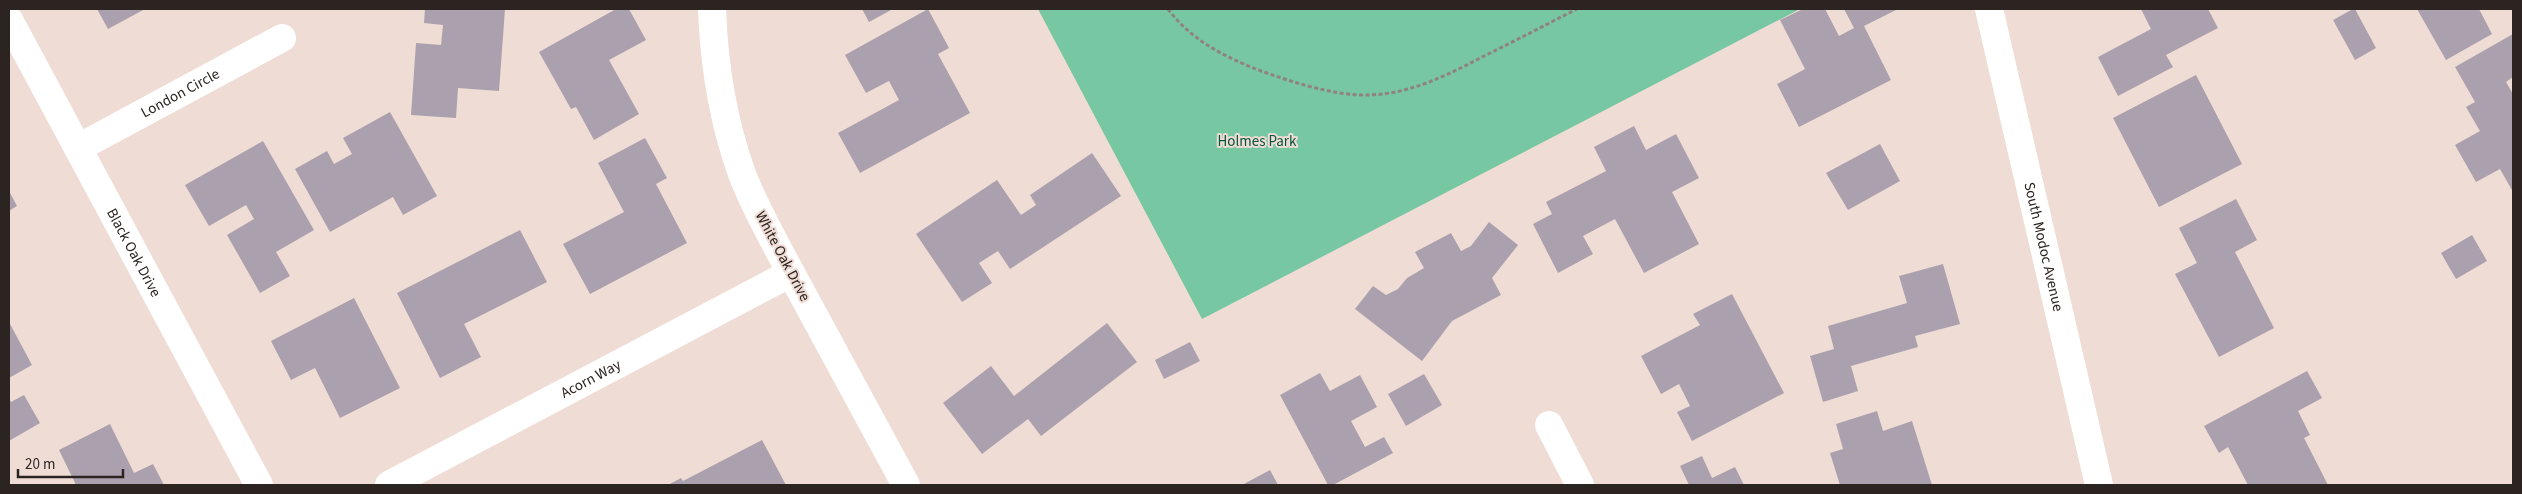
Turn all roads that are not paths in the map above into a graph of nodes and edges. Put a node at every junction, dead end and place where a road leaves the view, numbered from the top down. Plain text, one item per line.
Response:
1 (712, 9) edge
2 (1989, 9) edge
3 (9, 20) edge
4 (282, 38) dead end
5 (78, 148) junction
6 (791, 273) junction
7 (1549, 425) dead end
8 (259, 485) edge
9 (389, 485) edge
10 (906, 485) edge
11 (1580, 485) edge
12 (2099, 485) edge

1 - 6 street, White Oak Drive
2 - 12 street, South Modoc Avenue
3 - 5 street, Black Oak Drive
4 - 5 street, London Circle
5 - 8 street, Black Oak Drive
6 - 9 street, Acorn Way
6 - 10 street, White Oak Drive
7 - 11 street

